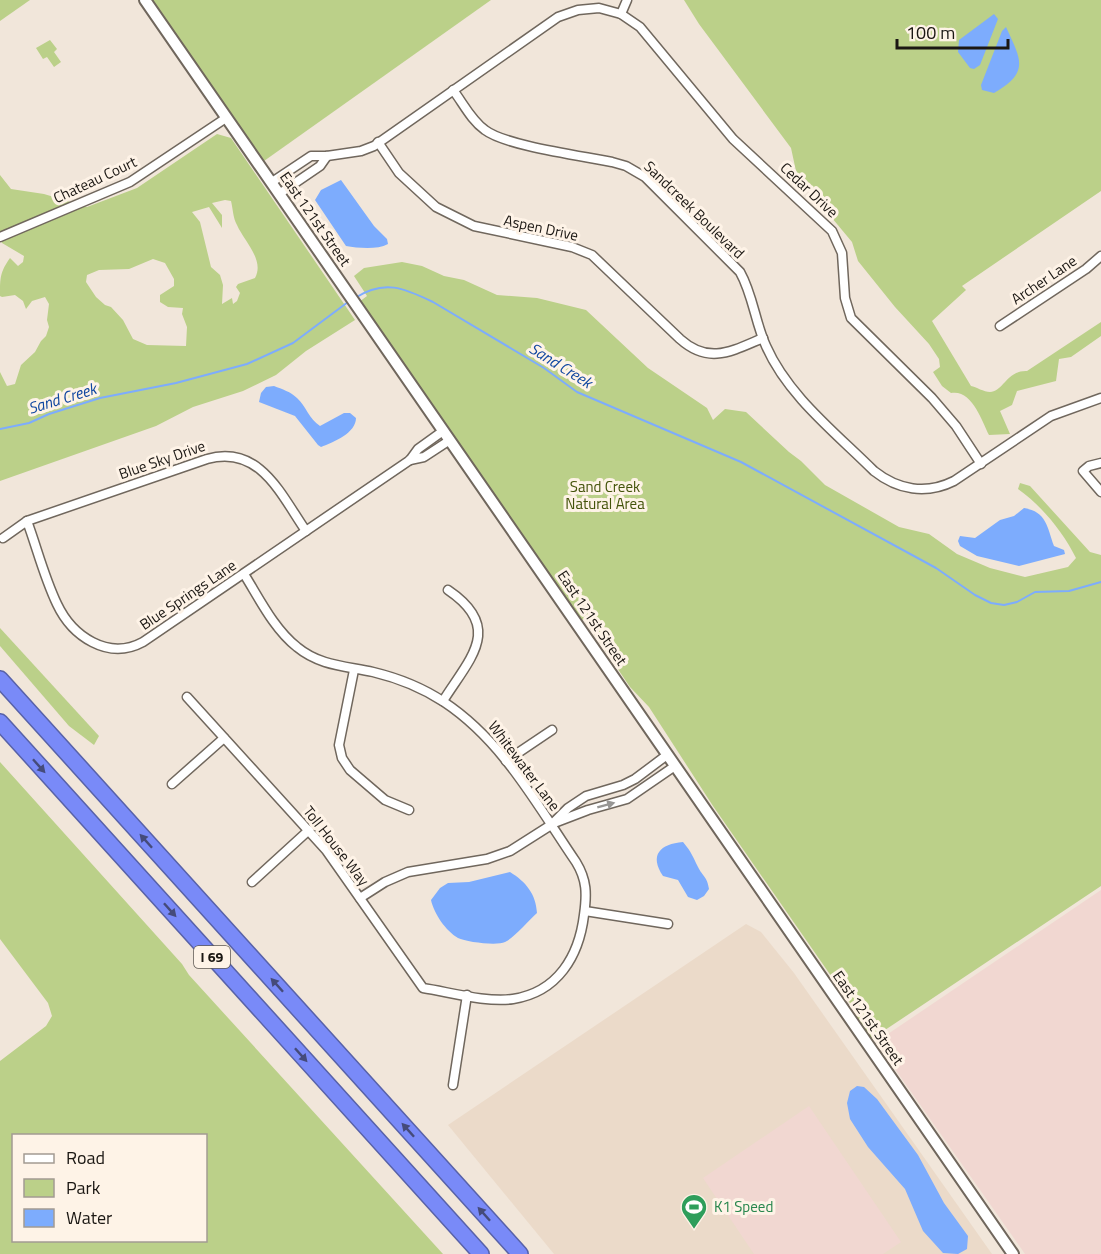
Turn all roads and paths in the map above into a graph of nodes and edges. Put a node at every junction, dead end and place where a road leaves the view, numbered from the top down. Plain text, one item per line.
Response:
1 (145, 0) edge
2 (627, 0) edge
3 (601, 4) edge
4 (621, 14) junction
5 (453, 90) junction
6 (226, 118) junction
7 (378, 142) junction
8 (327, 156) junction
9 (272, 182) junction
10 (279, 194) junction
11 (0, 237) edge
12 (1101, 256) edge
13 (1000, 326) dead end
14 (763, 338) junction
15 (1101, 398) edge
16 (446, 436) junction
17 (1101, 463) edge
18 (981, 464) junction
19 (1101, 492) edge
20 (27, 520) junction
21 (306, 531) junction
22 (3, 538) dead end
23 (244, 574) junction
24 (448, 590) dead end
25 (354, 669) junction
26 (0, 679) edge
27 (187, 697) dead end
28 (442, 701) junction
29 (0, 722) edge
30 (552, 730) dead end
31 (224, 738) junction
32 (668, 755) junction
33 (507, 761) junction
34 (675, 766) junction
35 (172, 784) dead end
36 (410, 810) dead end
37 (551, 825) junction
38 (309, 830) junction
39 (252, 882) dead end
40 (360, 898) junction
41 (585, 911) junction
42 (668, 924) dead end
43 (467, 995) junction
44 (453, 1085) dead end
45 (481, 1254) edge
46 (520, 1254) edge
47 (1013, 1254) edge

1 - 6 street, East 121st Street
2 - 4 street
3 - 4 street, Cedar Drive
3 - 5 street, Cedar Drive
4 - 18 street, Cedar Drive
5 - 7 street, Cedar Drive
5 - 14 street, Sandcreek Boulevard
6 - 9 street, East 121st Street
6 - 11 street, Chateau Court
7 - 8 street, Cedar Drive
7 - 14 street, Aspen Drive
8 - 9 street, Cedar Drive
8 - 10 street
9 - 10 street, East 121st Street
10 - 16 street, East 121st Street
12 - 13 street, Archer Lane
14 - 18 street, Sandcreek Boulevard
15 - 18 street, Sandcreek Boulevard
16 - 21 street, Blue Springs Lane
16 - 32 street, East 121st Street
17 - 19 street
20 - 21 street, Blue Sky Drive
20 - 22 street, Blue Sky Drive
20 - 23 street, Blue Springs Lane
21 - 23 street, Blue Springs Lane
23 - 25 street, Whitewater Lane
24 - 28 street
25 - 28 street, Whitewater Lane
25 - 36 street
46 -> 26 highway, I 69
27 - 31 street, Toll House Way
28 - 33 street, Whitewater Lane
29 -> 45 highway, I 69
30 - 33 street
31 - 35 street
31 - 38 street, Toll House Way
32 - 34 street, East 121st Street
32 - 37 street
33 - 37 street, Whitewater Lane
37 -> 34 street
34 - 47 street, East 121st Street
37 - 40 street
37 - 41 street, Whitewater Lane
38 - 39 street
38 - 40 street, Toll House Way
40 - 43 street, Toll House Way
41 - 42 street
41 - 43 street, Toll House Way
43 - 44 street

